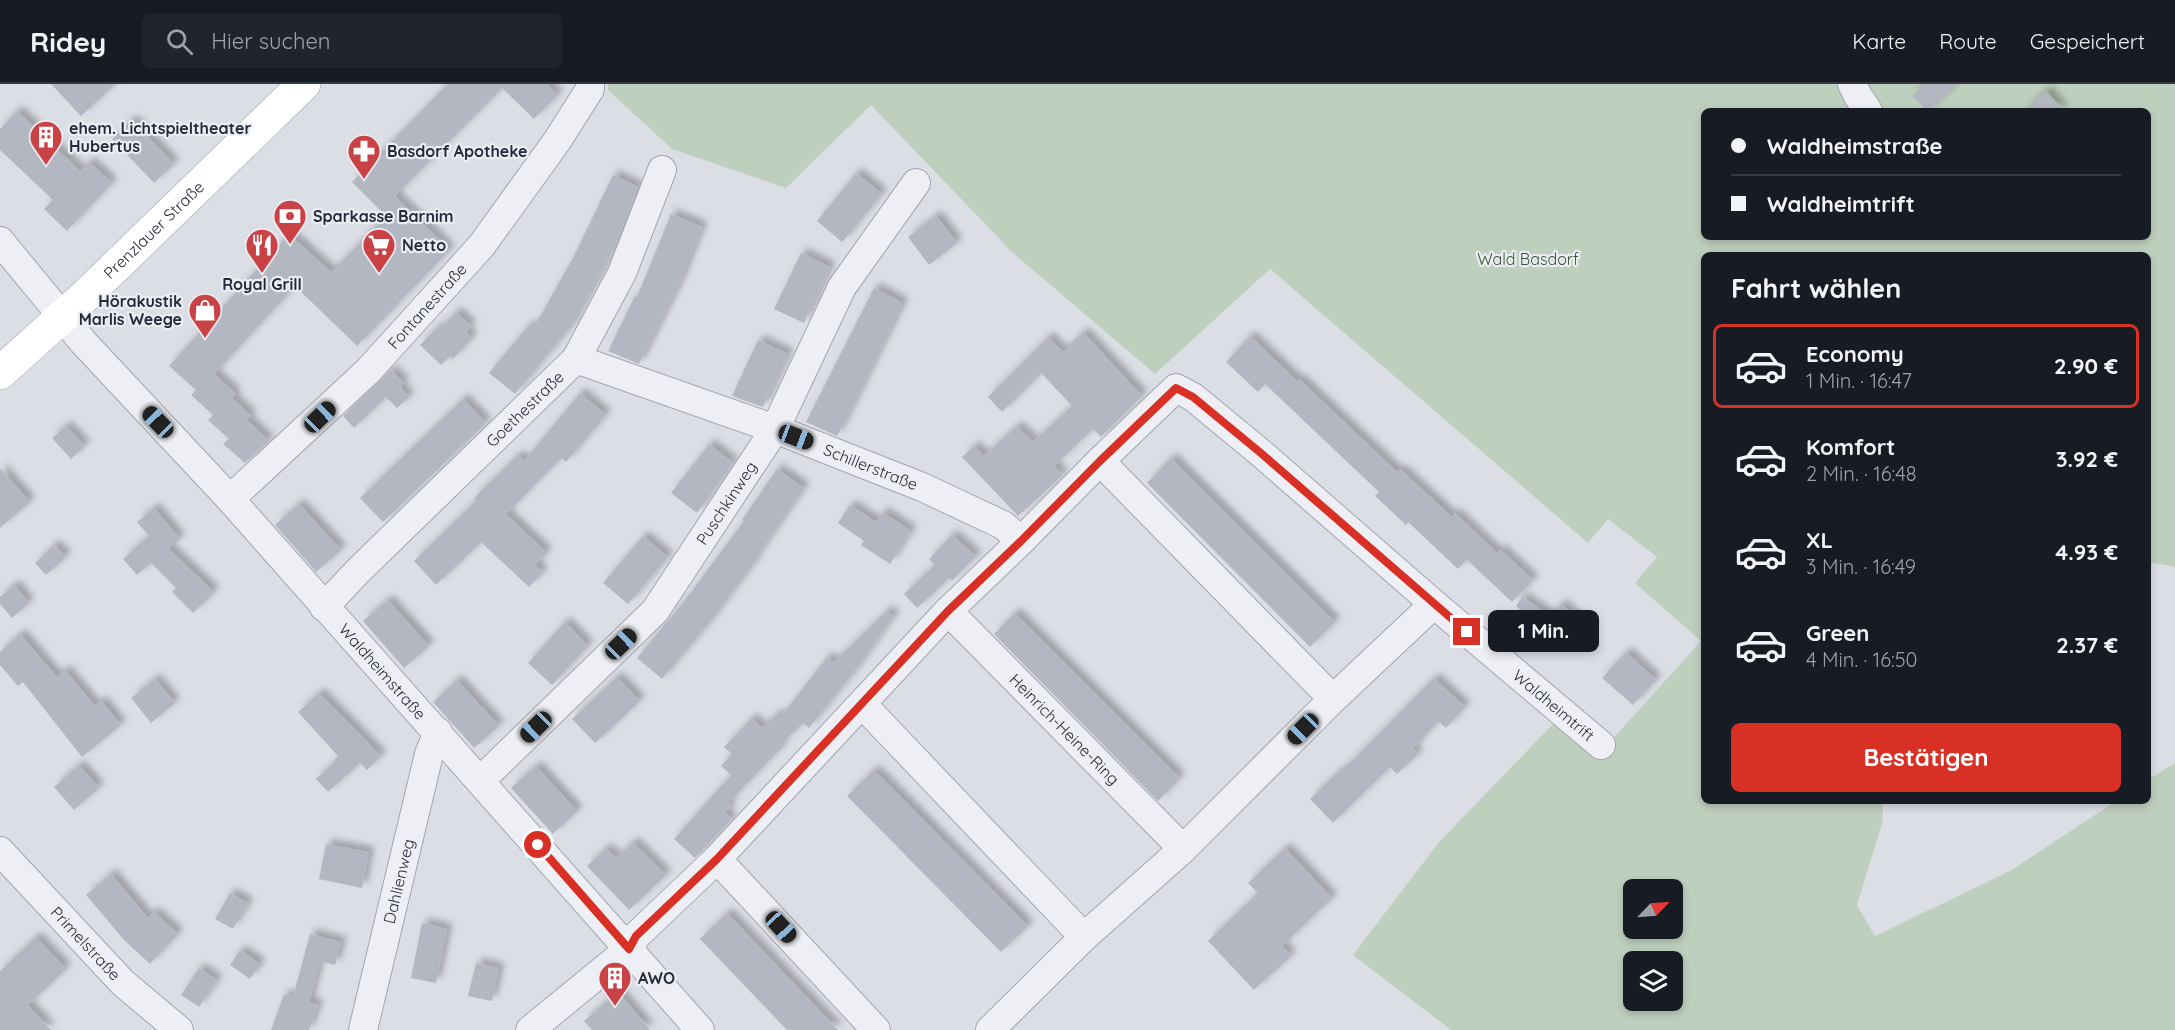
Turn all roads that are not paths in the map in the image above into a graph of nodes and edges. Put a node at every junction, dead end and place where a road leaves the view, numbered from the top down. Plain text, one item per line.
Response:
1 (304, 84) edge
2 (590, 84) edge
3 (1852, 84) edge
4 (1867, 108) edge
5 (662, 170) dead end
6 (916, 183) dead end
7 (0, 242) edge
8 (62, 316) junction
9 (576, 359) junction
10 (0, 372) edge
11 (775, 429) junction
12 (1100, 461) junction
13 (230, 499) junction
14 (1021, 541) junction
15 (1434, 604) junction
16 (324, 607) junction
17 (948, 611) junction
18 (1333, 699) junction
19 (862, 704) junction
20 (438, 732) junction
21 (1601, 745) dead end
22 (481, 780) junction
23 (1183, 849) junction
24 (0, 851) edge
25 (717, 859) junction
26 (1084, 937) junction
27 (629, 949) junction
28 (178, 1030) edge
29 (363, 1030) edge
30 (530, 1030) edge
31 (700, 1030) edge
32 (876, 1030) edge
33 (990, 1030) edge

1 - 8 main road, Prenzlauer Straße
2 - 13 street, Fontanestraße
3 - 4 street
5 - 9 street, Goethestraße
6 - 11 street, Puschkinweg
7 - 8 street, Waldheimstraße
8 - 10 main road, Prenzlauer Straße
8 - 13 street, Waldheimstraße
9 - 11 street, Schillerstraße
9 - 16 street, Goethestraße
11 - 14 street, Schillerstraße
11 - 22 street, Puschkinweg
12 - 14 street
12 - 15 street, Waldheimtrift
12 - 18 street
13 - 16 street, Waldheimstraße
14 - 17 street
15 - 18 street
15 - 21 street, Waldheimtrift
16 - 20 street, Waldheimstraße
17 - 19 street
17 - 23 street, Heinrich-Heine-Ring
18 - 23 street
19 - 25 street
19 - 26 street
20 - 22 street, Waldheimstraße
20 - 29 street, Dahlienweg
22 - 27 street, Waldheimstraße
23 - 26 street
24 - 28 street, Primelstraße
25 - 27 street
25 - 32 street
26 - 33 street
27 - 30 street
27 - 31 street, Waldheimstraße

